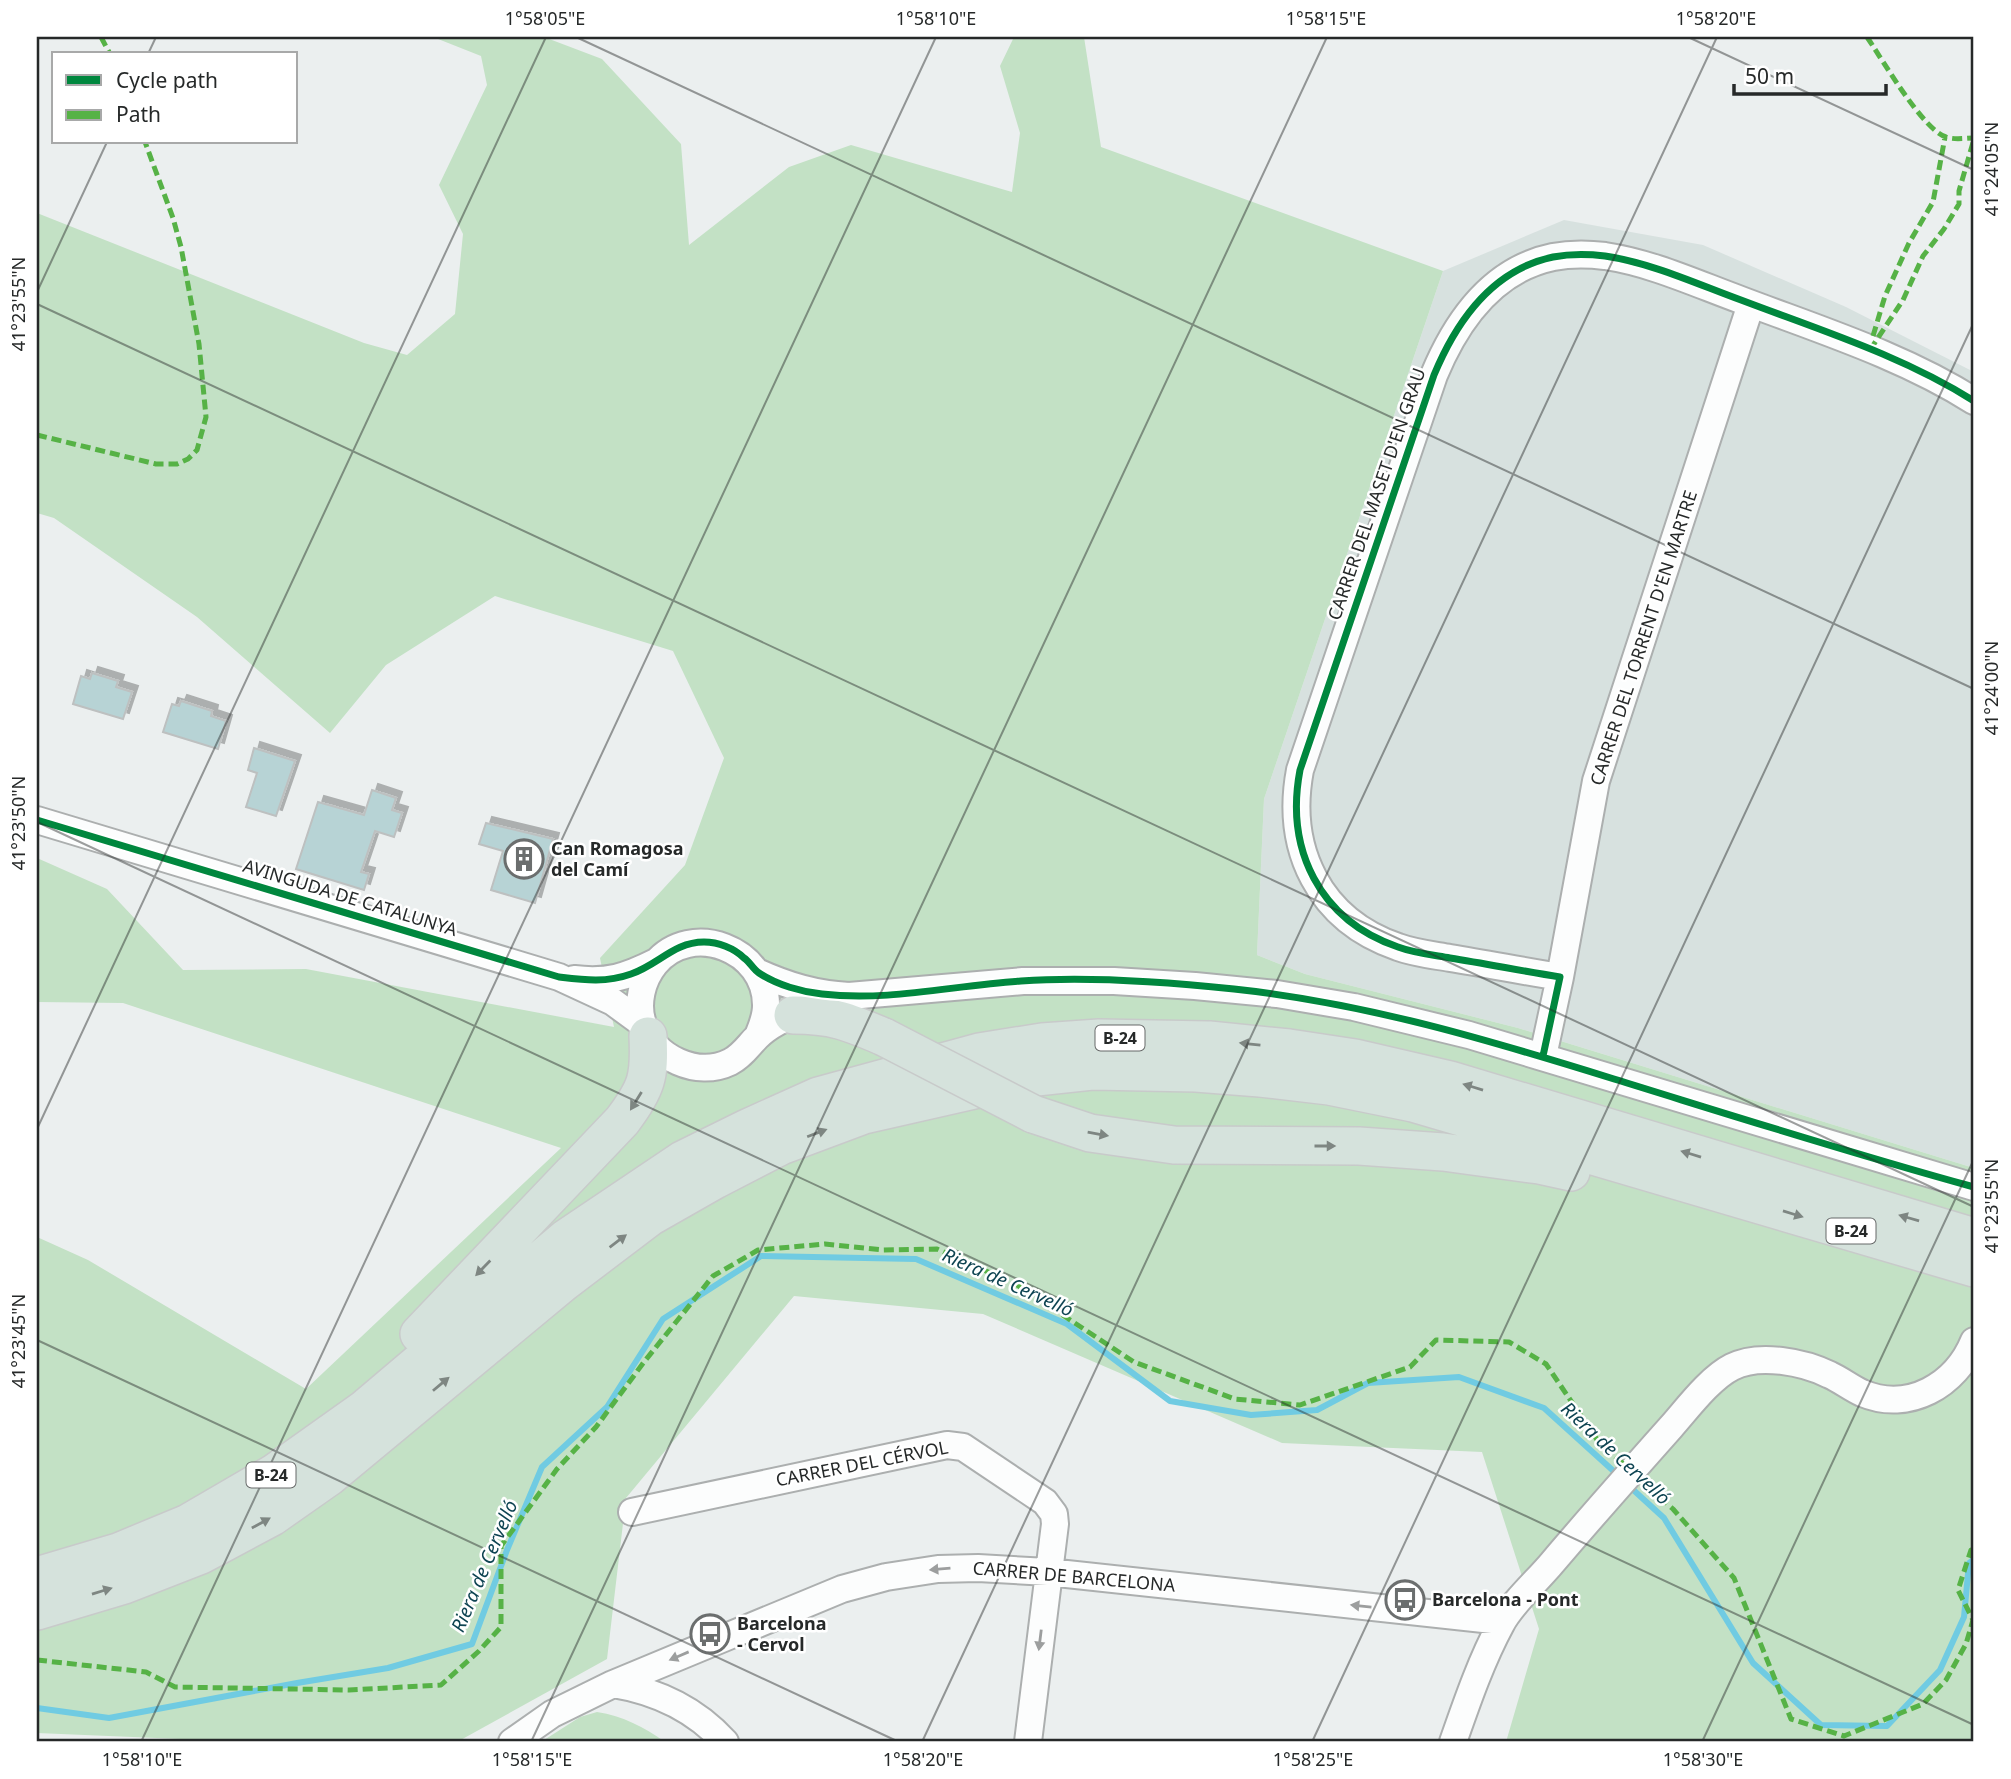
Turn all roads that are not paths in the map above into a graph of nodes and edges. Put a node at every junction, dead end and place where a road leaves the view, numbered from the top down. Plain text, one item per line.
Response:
1 (1751, 304) junction
2 (1974, 401) edge
3 (37, 820) edge
4 (656, 962) junction
5 (757, 972) junction
6 (559, 977) junction
7 (1560, 977) junction
8 (849, 996) junction
9 (793, 1015) junction
10 (645, 1030) junction
11 (758, 1037) junction
12 (1543, 1056) junction
13 (1974, 1187) edge
14 (1728, 1195) junction
15 (1974, 1237) edge
16 (1974, 1268) edge
17 (1974, 1341) edge
18 (350, 1420) junction
19 (632, 1512) dead end
20 (195, 1539) junction
21 (1048, 1572) junction
22 (37, 1576) edge
23 (37, 1611) edge
24 (1502, 1621) junction
25 (613, 1684) junction
26 (512, 1742) edge
27 (725, 1742) edge
28 (1028, 1742) edge
29 (1453, 1742) edge

1 - 2 street, CARRER DEL MASET D'EN GRAU
1 - 7 street, CARRER DEL TORRENT D'EN MARTRE
1 - 7 street, CARRER DEL MASET D'EN GRAU
3 - 6 street, AVINGUDA DE CATALUNYA
4 - 5 street
4 - 6 street, AVINGUDA DE CATALUNYA
4 - 10 street
5 - 8 street
5 - 11 street
6 - 10 street, AVINGUDA DE CATALUNYA
7 - 12 street
8 - 9 street
8 - 12 street
9 - 11 street
9 -> 14 highway, bridge
10 - 11 street
10 -> 18 highway
12 - 13 street
14 -> 16 highway, B-24
20 -> 14 highway, B-24
15 -> 18 highway, B-24
17 - 24 street
18 - 20 highway, B-24
19 - 21 street, CARRER DEL CÉRVOL
20 - 22 highway, B-24
23 -> 20 highway, B-24
24 -> 21 street, CARRER DE BARCELONA
21 -> 25 street, CARRER DE BARCELONA
21 -> 28 street, CARRER DEL CÉRVOL
24 - 29 street
25 - 26 street, CARRER DE BARCELONA
25 - 27 street

